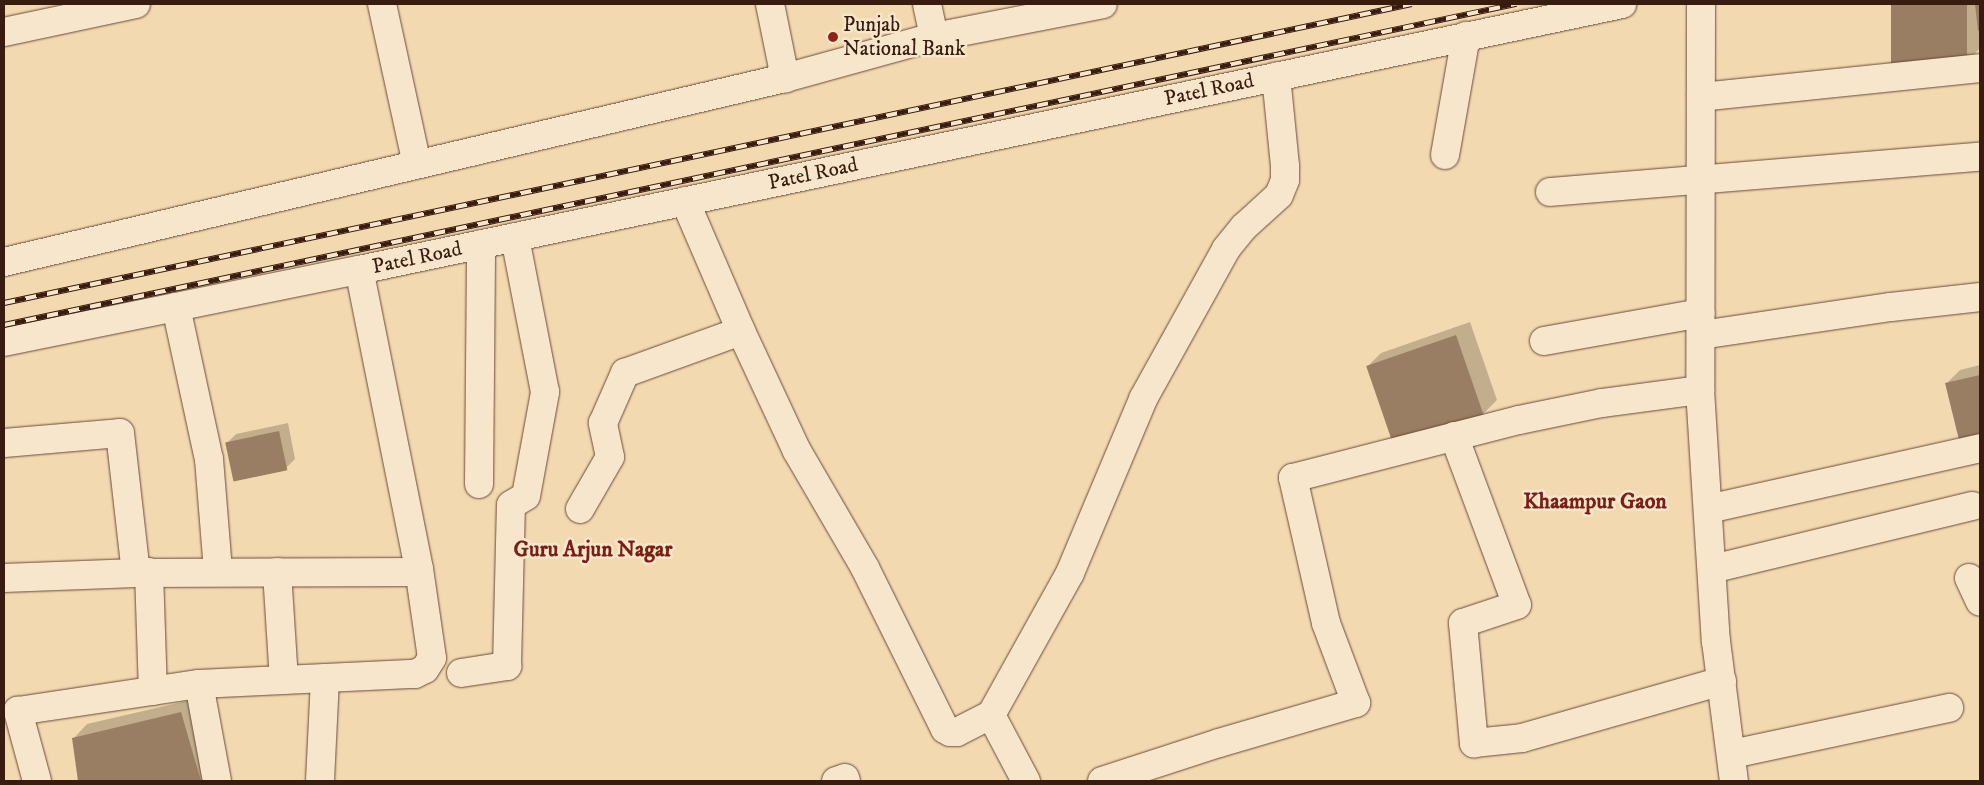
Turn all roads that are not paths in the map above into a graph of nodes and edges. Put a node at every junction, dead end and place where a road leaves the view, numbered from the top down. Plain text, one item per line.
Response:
1 (136, 4) edge
2 (382, 4) edge
3 (770, 4) edge
4 (927, 4) edge
5 (1103, 4) edge
6 (1622, 4) edge
7 (1701, 4) edge
8 (4, 32) edge
9 (1466, 36) junction
10 (934, 37) junction
11 (1980, 68) edge
12 (1276, 76) junction
13 (785, 78) junction
14 (1701, 97) junction
15 (1445, 155) dead end
16 (1980, 157) edge
17 (417, 164) junction
18 (1701, 180) junction
19 (1550, 192) dead end
20 (685, 200) junction
21 (515, 236) junction
22 (481, 244) junction
23 (4, 262) edge
24 (358, 270) junction
25 (1980, 296) edge
26 (176, 307) junction
27 (1701, 324) junction
28 (741, 331) junction
29 (1544, 341) dead end
30 (4, 342) edge
31 (1700, 390) junction
32 (1454, 436) junction
33 (4, 443) edge
34 (1980, 448) edge
35 (479, 484) dead end
36 (1973, 506) dead end
37 (580, 509) dead end
38 (1708, 509) junction
39 (1712, 569) junction
40 (142, 572) junction
41 (218, 572) junction
42 (277, 572) junction
43 (419, 572) junction
44 (4, 578) edge
45 (1969, 578) dead end
46 (1980, 602) edge
47 (461, 672) dead end
48 (325, 678) junction
49 (284, 680) junction
50 (1722, 681) junction
51 (199, 684) junction
52 (153, 691) junction
53 (1949, 708) dead end
54 (11, 712) edge
55 (991, 715) junction
56 (1732, 754) junction
57 (37, 781) edge
58 (217, 781) edge
59 (320, 781) edge
60 (836, 781) edge
61 (846, 781) edge
62 (1026, 781) edge
63 (1102, 781) edge
64 (1734, 781) edge

1 - 8 street
2 - 17 street
3 - 13 street
4 - 10 street
5 - 10 street
6 - 9 street, Patel Road
7 - 14 street
9 - 12 street, Patel Road
9 - 15 street
10 - 13 street
11 - 14 street
12 - 20 street, Patel Road
12 - 55 street
13 - 17 street
14 - 18 street
16 - 18 street
17 - 23 street
18 - 19 street
18 - 27 street
20 - 21 street, Patel Road
20 - 28 street
21 - 22 street, Patel Road
21 - 47 street
22 - 24 street, Patel Road
22 - 35 street
24 - 26 street, Patel Road
24 - 43 street
25 - 27 street
26 - 30 street, Patel Road
26 - 41 street
27 - 29 street
27 - 31 street
28 - 37 street
28 - 55 street
31 - 32 street
31 - 38 street
32 - 50 street
32 - 63 street
33 - 40 street
34 - 38 street
36 - 39 street
38 - 39 street
39 - 50 street
40 - 41 street
40 - 44 street
40 - 52 street
41 - 42 street
42 - 43 street
42 - 49 street
43 - 48 street
45 - 46 street
48 - 49 street
48 - 59 street
49 - 51 street
50 - 56 street
51 - 52 street
51 - 58 street
52 - 54 street
53 - 56 street
54 - 57 street
55 - 62 street
56 - 64 street
60 - 61 street

